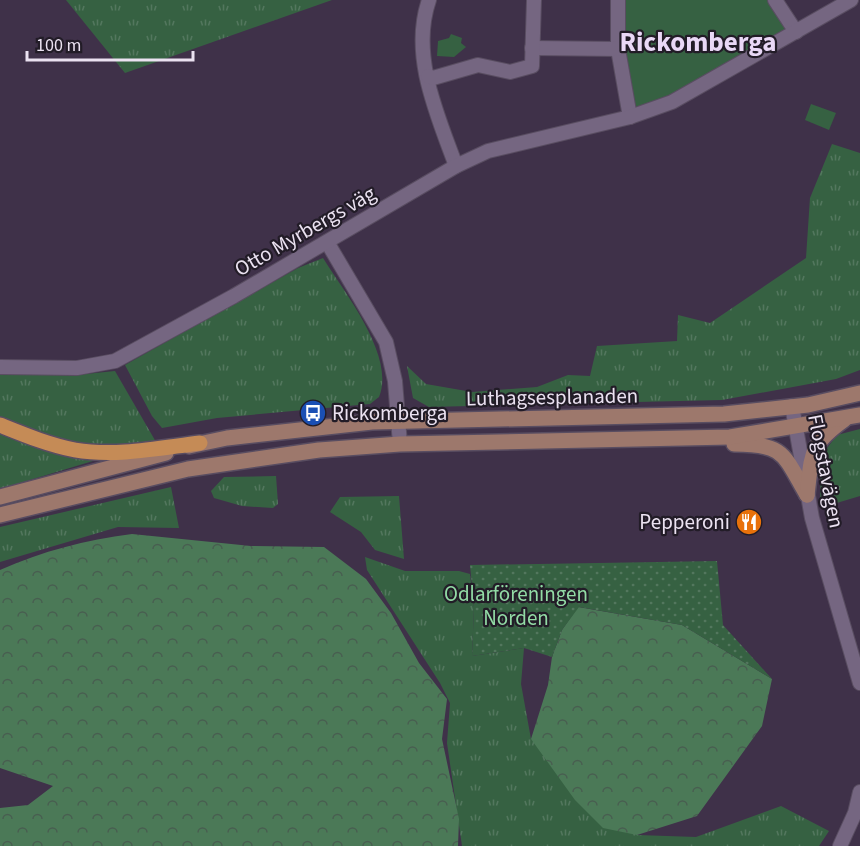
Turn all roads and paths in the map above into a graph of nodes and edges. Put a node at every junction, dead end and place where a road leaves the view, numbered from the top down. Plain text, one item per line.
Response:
1 (429, 0) edge
2 (534, 0) edge
3 (618, 0) edge
4 (775, 0) edge
5 (851, 0) edge
6 (796, 32) junction
7 (532, 48) junction
8 (618, 49) junction
9 (428, 76) junction
10 (630, 117) junction
11 (456, 166) junction
12 (327, 242) junction
13 (0, 367) edge
14 (860, 393) edge
15 (792, 406) junction
16 (853, 416) edge
17 (399, 420) junction
18 (0, 425) edge
19 (796, 428) junction
20 (624, 440) junction
21 (200, 443) junction
22 (400, 444) junction
23 (807, 495) junction
24 (0, 497) edge
25 (0, 515) edge
26 (860, 682) edge
27 (860, 792) edge
28 (840, 846) edge

1 - 9 street
2 - 7 street
3 - 8 street
4 - 6 street
5 - 6 street, Otto Myrbergs väg
6 - 10 street, Otto Myrbergs väg
7 - 8 street
7 - 9 street
8 - 10 street
9 - 11 street
10 - 11 street, Otto Myrbergs väg
11 - 12 street, Otto Myrbergs väg
12 - 13 street, Otto Myrbergs väg
12 - 17 street
14 - 15 main road, Luthagsesplanaden
15 - 17 main road, Luthagsesplanaden
15 - 19 street, Flogstavägen
16 - 19 main road, Luthagsesplanaden
16 - 23 main road
17 - 21 main road, Luthagsesplanaden
17 - 22 street
18 - 21 main road
19 - 20 main road, Luthagsesplanaden
19 - 23 street, Flogstavägen
20 - 22 main road, Luthagsesplanaden
20 - 23 main road
21 - 24 main road, Luthagsesplanaden
22 - 25 main road, Luthagsesplanaden
23 - 26 street, Flogstavägen
27 - 28 street

